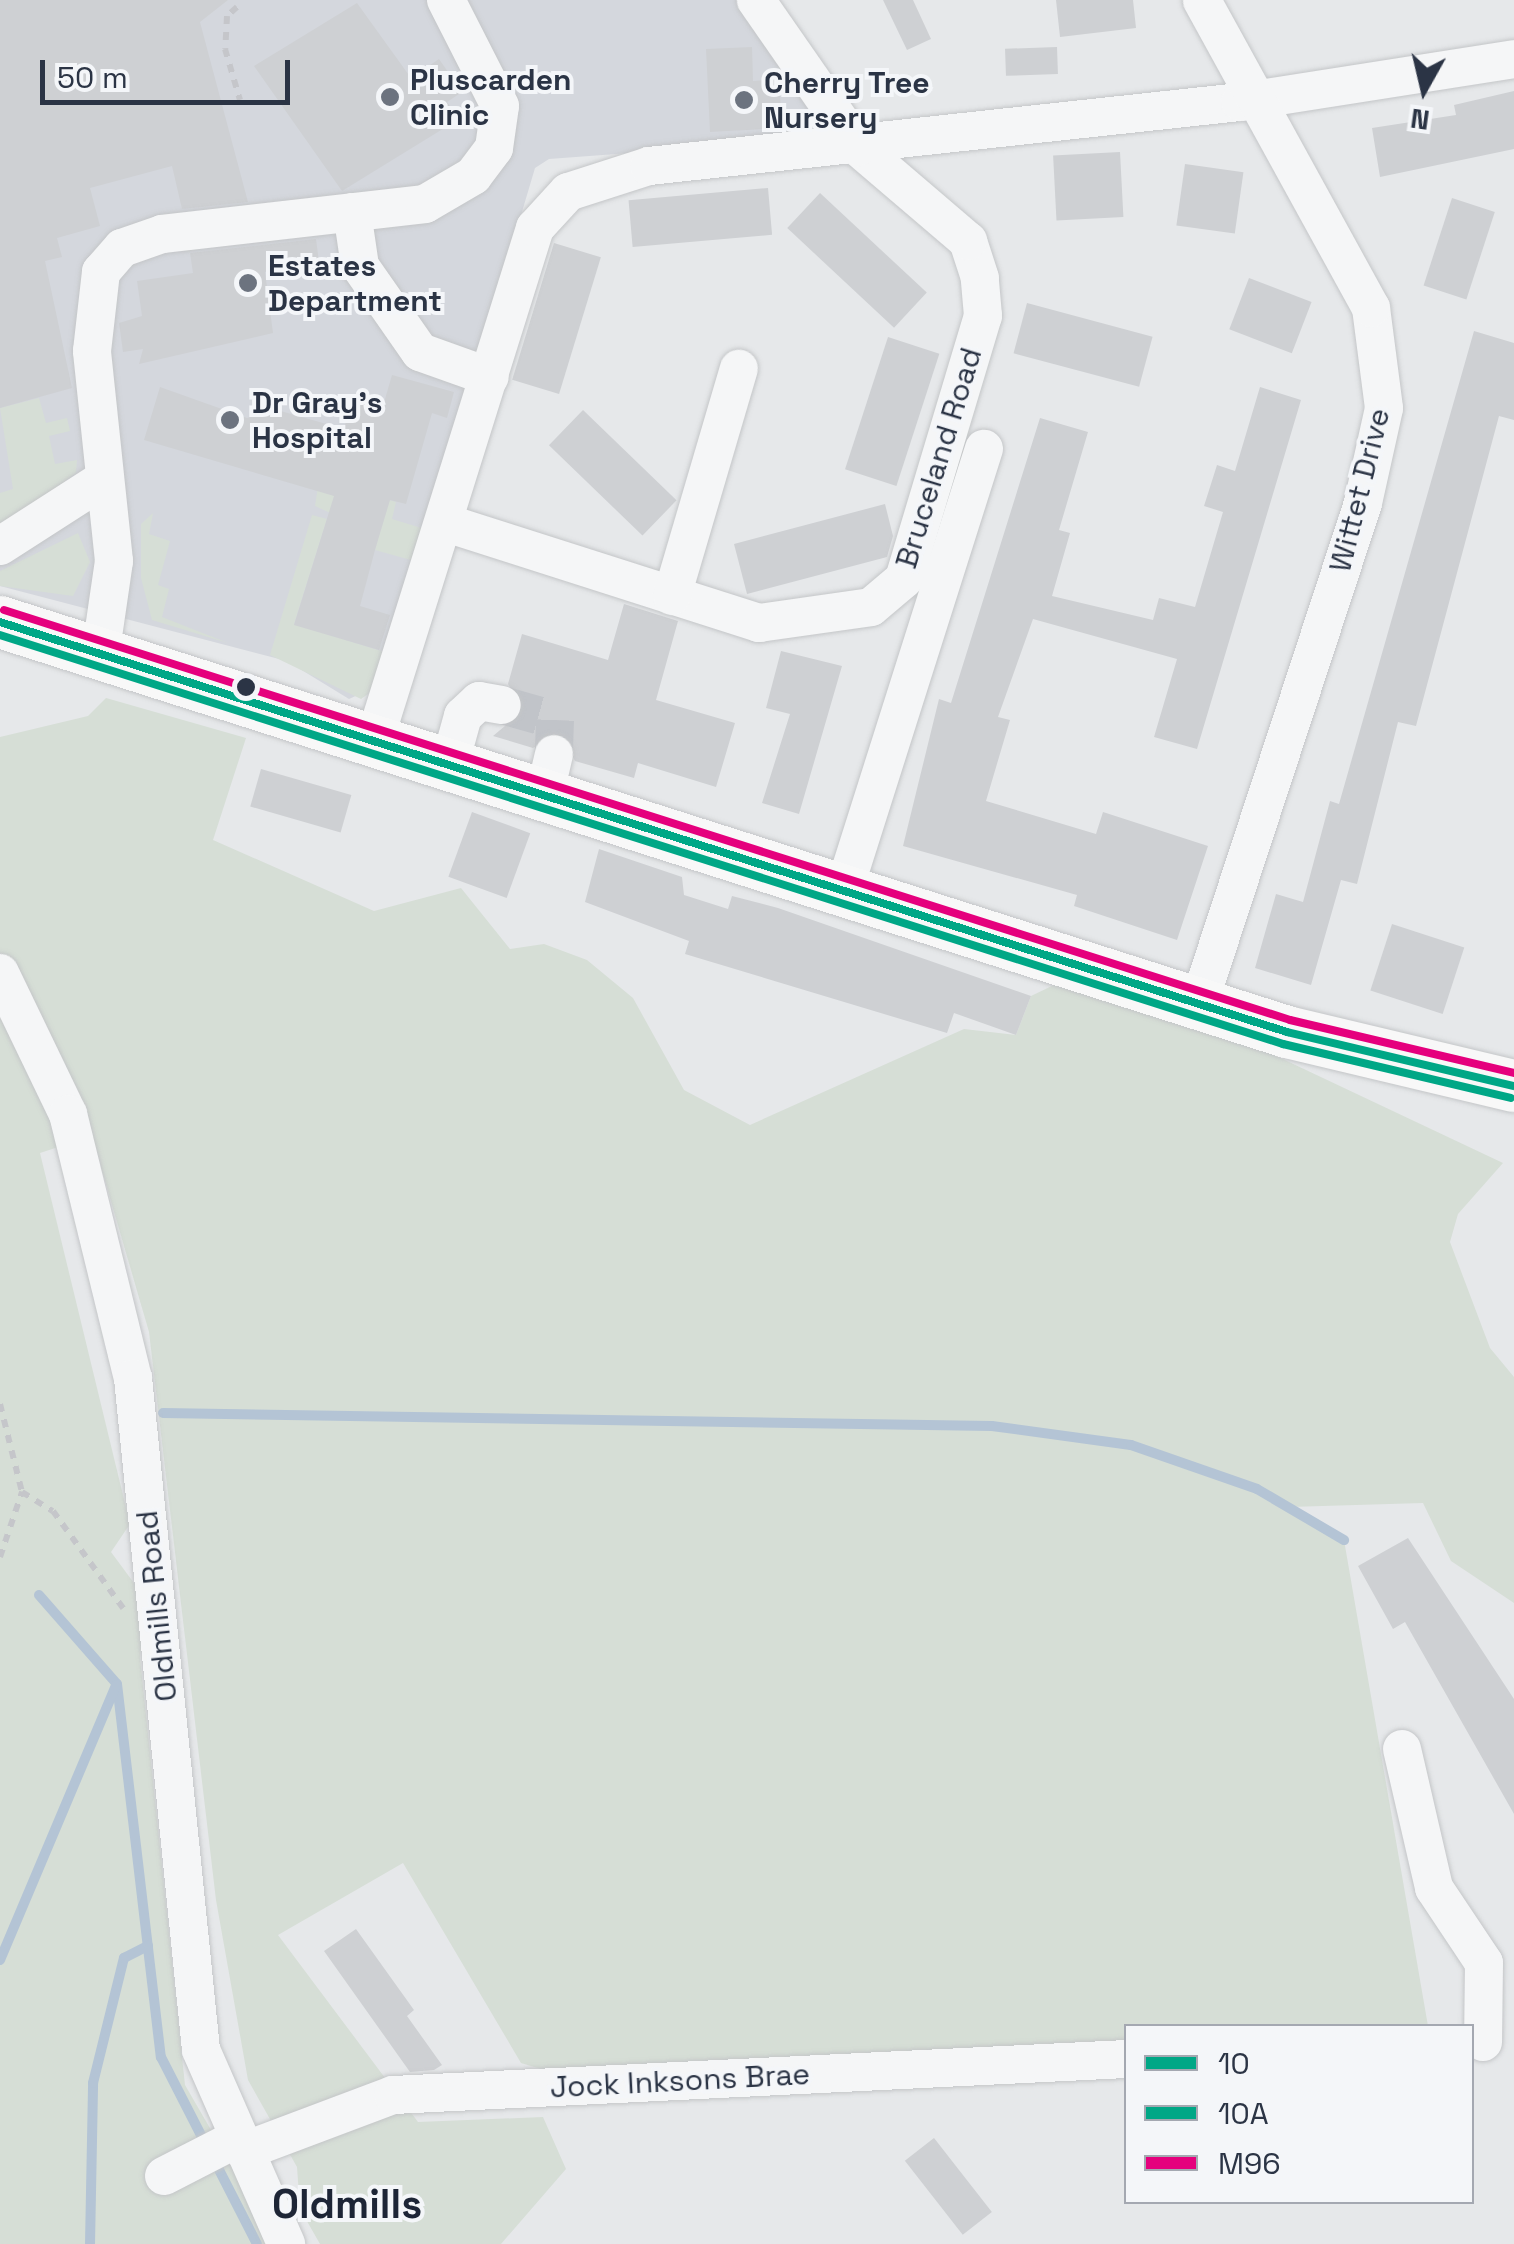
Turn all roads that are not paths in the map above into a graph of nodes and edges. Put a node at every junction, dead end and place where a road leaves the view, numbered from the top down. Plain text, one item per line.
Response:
1 (446, 0) edge
2 (756, 0) edge
3 (1202, 0) edge
4 (1514, 60) edge
5 (1257, 100) junction
6 (858, 148) junction
7 (352, 212) junction
8 (739, 369) dead end
9 (490, 377) junction
10 (984, 449) dead end
11 (103, 480) junction
12 (446, 522) junction
13 (0, 546) edge
14 (672, 596) junction
15 (0, 622) edge
16 (101, 650) junction
17 (502, 705) tunnel mouth
18 (374, 745) junction
19 (448, 770) junction
20 (844, 890) junction
21 (0, 973) edge
22 (1198, 1002) junction
23 (1514, 1086) edge
24 (1402, 1749) dead end
25 (1490, 2042) edge
26 (1124, 2059) edge
27 (236, 2145) junction
28 (175, 2170) dead end
29 (286, 2244) edge

1 - 7 street
2 - 6 street, Bruceland Road
3 - 5 street, Wittet Drive
4 - 5 street
5 - 6 street
5 - 22 street, Wittet Drive
6 - 9 street
6 - 14 street, Bruceland Road
7 - 9 street
7 - 11 street
8 - 14 street
9 - 12 street
10 - 20 street
11 - 13 street
11 - 16 street
12 - 14 street, Bruceland Road
12 - 18 street
15 - 16 highway
16 - 18 highway
17 - 19 street
18 - 19 highway
19 - 20 highway
20 - 22 highway
21 - 27 street, Oldmills Road
22 - 23 highway
24 - 25 street
26 - 27 street, Jock Inksons Brae
27 - 28 street, Jock Inksons Brae
27 - 29 street, Oldmills Road

